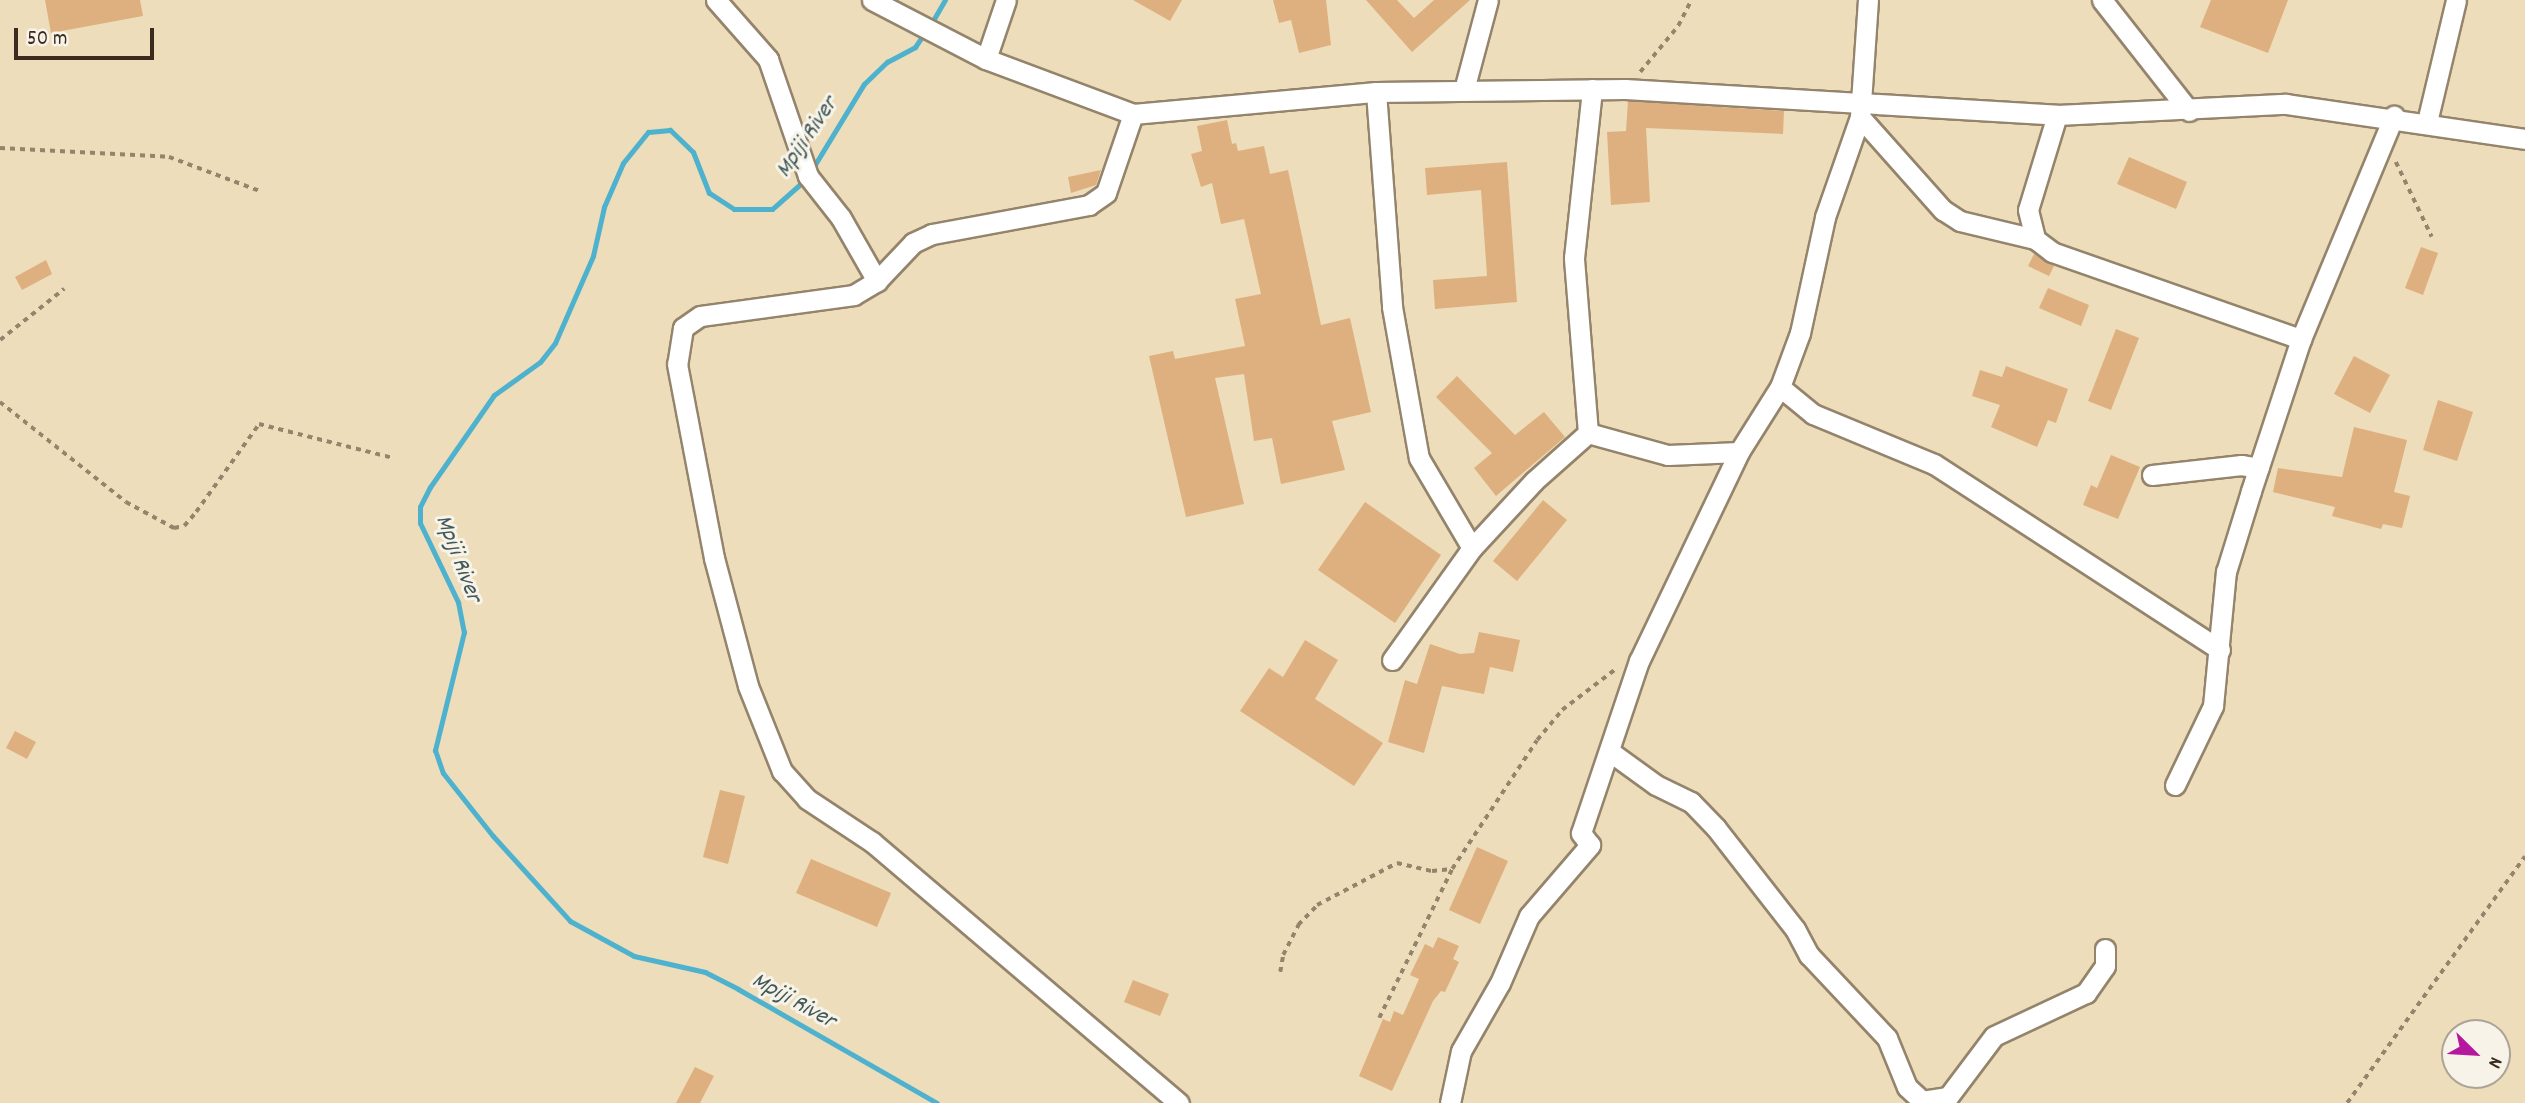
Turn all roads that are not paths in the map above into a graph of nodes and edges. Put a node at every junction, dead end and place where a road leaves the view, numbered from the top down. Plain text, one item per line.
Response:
1 (716, 0) edge
2 (872, 0) edge
3 (1006, 0) edge
4 (1488, 0) edge
5 (1868, 0) edge
6 (2102, 0) edge
7 (2456, 0) edge
8 (985, 59) junction
9 (1592, 89) junction
10 (1464, 90) junction
11 (1376, 92) junction
12 (1861, 108) junction
13 (2189, 111) junction
14 (1133, 114) junction
15 (2057, 115) junction
16 (2394, 116) junction
17 (2427, 122) junction
18 (2525, 139) edge
19 (2035, 239) junction
20 (877, 281) junction
21 (2301, 339) junction
22 (1780, 387) junction
23 (1588, 433) junction
24 (1739, 452) junction
25 (2259, 468) junction
26 (2152, 475) dead end
27 (1472, 548) junction
28 (2220, 650) junction
29 (1392, 660) dead end
30 (1609, 751) junction
31 (2175, 785) dead end
32 (2105, 949) dead end
33 (1179, 1103) edge
34 (1450, 1103) edge

1 - 20 street
2 - 8 street
3 - 8 street
4 - 10 street
5 - 12 street
6 - 13 street
7 - 17 street
8 - 14 street
9 - 10 street
9 - 12 street
9 - 23 street
10 - 11 street
11 - 14 street
11 - 27 street
12 - 15 street
12 - 19 street
12 - 22 street
13 - 15 street
13 - 16 street
14 - 20 street
15 - 19 street
16 - 17 street
16 - 21 street
17 - 18 street
19 - 21 street
20 - 33 street
21 - 25 street
22 - 24 street
22 - 28 street
23 - 24 street
23 - 27 street
24 - 30 street
25 - 26 street
25 - 28 street
27 - 29 street
28 - 31 street
30 - 32 street
30 - 34 street

